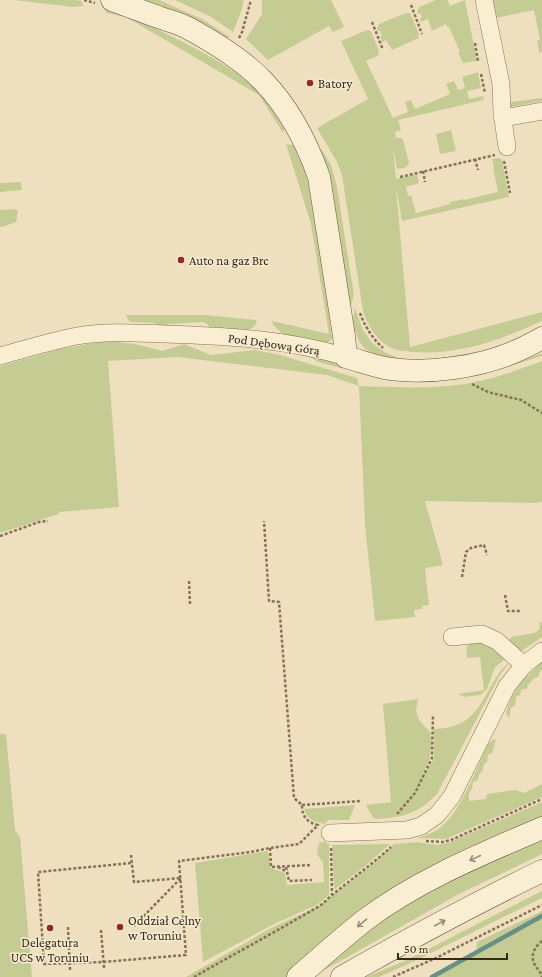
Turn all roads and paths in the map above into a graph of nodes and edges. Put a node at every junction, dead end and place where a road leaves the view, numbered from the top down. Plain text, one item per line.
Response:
1 (84, 0) edge
2 (251, 0) edge
3 (484, 0) edge
4 (105, 2) edge
5 (411, 5) dead end
6 (372, 22) dead end
7 (422, 34) dead end
8 (384, 50) dead end
9 (228, 53) junction
10 (542, 111) edge
11 (503, 118) junction
12 (502, 152) junction
13 (475, 159) junction
14 (478, 170) dead end
15 (423, 171) junction
16 (400, 177) dead end
17 (425, 182) dead end
18 (510, 193) dead end
19 (359, 308) dead end
20 (542, 338) edge
21 (542, 346) edge
22 (388, 351) dead end
23 (513, 352) junction
24 (0, 356) edge
25 (346, 357) junction
26 (470, 384) dead end
27 (542, 413) edge
28 (264, 520) dead end
29 (48, 521) dead end
30 (0, 536) edge
31 (487, 555) dead end
32 (462, 578) dead end
33 (189, 580) dead end
34 (505, 595) dead end
35 (190, 604) dead end
36 (520, 611) dead end
37 (452, 637) dead end
38 (542, 651) edge
39 (524, 665) junction
40 (433, 715) dead end
41 (542, 799) edge
42 (361, 801) dead end
43 (302, 805) junction
44 (397, 815) dead end
45 (542, 828) edge
46 (325, 831) junction
47 (422, 841) dead end
48 (391, 846) dead end
49 (270, 848) junction
50 (131, 855) dead end
51 (131, 863) junction
52 (312, 865) dead end
53 (277, 867) junction
54 (286, 867) junction
55 (542, 871) edge
56 (286, 872) junction
57 (181, 878) junction
58 (312, 880) dead end
59 (332, 895) junction
60 (542, 905) edge
61 (134, 926) dead end
62 (68, 927) dead end
63 (101, 930) dead end
64 (542, 941) edge
65 (103, 962) junction
66 (70, 963) junction
67 (104, 968) dead end
68 (70, 970) dead end
69 (194, 977) edge
70 (298, 977) edge
71 (342, 977) edge
72 (394, 977) edge
73 (542, 977) edge

1 - 4 path
2 - 9 path
3 - 11 street
4 - 9 street
5 - 7 path
6 - 8 path
9 - 25 street
10 - 11 street
11 - 12 street
12 - 13 path
12 - 18 path
13 - 14 path
13 - 15 path
15 - 16 path
15 - 17 path
19 - 22 path
20 - 23 street, Pod Dębową Górą
21 - 23 street
23 - 25 street, Pod Dębową Górą
24 - 25 street, Pod Dębową Górą
26 - 27 path
28 - 43 path
29 - 30 path
31 - 32 path
33 - 35 path
34 - 36 path
37 - 39 street
38 - 39 street
39 - 46 street
40 - 44 path
41 - 47 path
42 - 43 path
43 - 46 path
45 -> 70 street
46 - 49 path
46 - 59 path
48 - 59 path
49 - 53 path
49 - 57 path
50 - 51 path
51 - 57 path
51 - 66 path
52 - 54 path
53 - 54 path
53 - 56 path
54 - 56 path
71 -> 55 street
56 - 58 path
57 - 61 path
57 - 65 path
59 - 69 path
60 - 72 path
62 - 66 path
63 - 65 path
64 - 73 path
65 - 66 path
65 - 67 path
66 - 68 path

